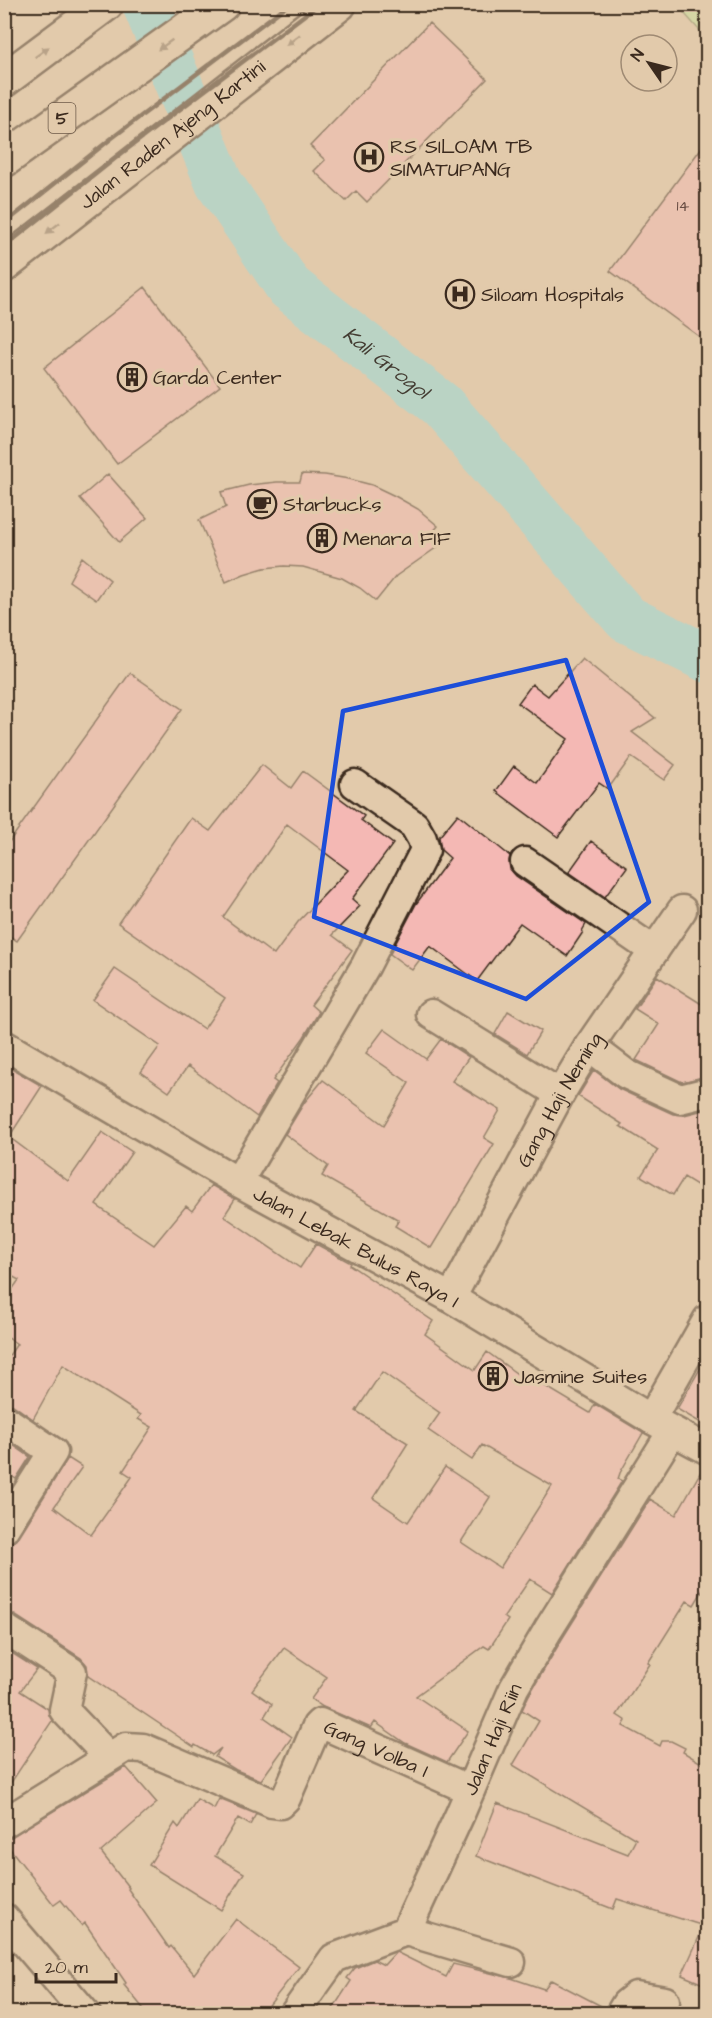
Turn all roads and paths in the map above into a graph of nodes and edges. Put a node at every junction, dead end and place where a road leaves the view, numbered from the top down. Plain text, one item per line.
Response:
1 (106, 4) edge
2 (339, 4) edge
3 (216, 9) edge
4 (4, 80) edge
5 (4, 160) edge
6 (4, 265) edge
7 (355, 784) dead end
8 (525, 862) dead end
9 (682, 910) dead end
10 (654, 951) junction
11 (431, 1014) dead end
12 (4, 1045) edge
13 (589, 1046) junction
14 (708, 1092) edge
15 (561, 1094) junction
16 (238, 1182) junction
17 (452, 1299) junction
18 (708, 1319) edge
19 (4, 1419) edge
20 (661, 1425) junction
21 (708, 1450) edge
22 (4, 1529) edge
23 (4, 1628) edge
24 (117, 1752) junction
25 (470, 1790) junction
26 (4, 1823) edge
27 (4, 1918) edge
28 (406, 1931) junction
29 (511, 1962) dead end
30 (665, 2001) dead end
31 (86, 2013) edge
32 (294, 2013) edge
33 (620, 2013) edge

4 -> 1 highway
2 -> 6 highway, Jalan Raden Ajeng Kartini
3 -> 5 highway, 5
7 - 16 street
8 - 10 street
9 - 10 street, Gang Haji Neming
10 - 13 street, Gang Haji Neming
11 - 15 street
12 - 16 street, Jalan Lebak Bulus Raya I
13 - 14 street
13 - 15 street, Gang Haji Neming
15 - 17 street, Gang Haji Neming
16 - 17 street, Jalan Lebak Bulus Raya I
17 - 20 street, Jalan Lebak Bulus Raya I
18 - 20 street, Jalan Haji Riin
19 - 22 street
20 - 21 street, Jalan Lebak Bulus Raya I
20 - 25 street, Jalan Haji Riin
23 - 24 street
24 - 25 street, Gang Volba I
24 - 26 street
25 - 28 street, Jalan Haji Riin
27 - 31 street
28 - 29 street
28 - 32 street
30 - 33 street

